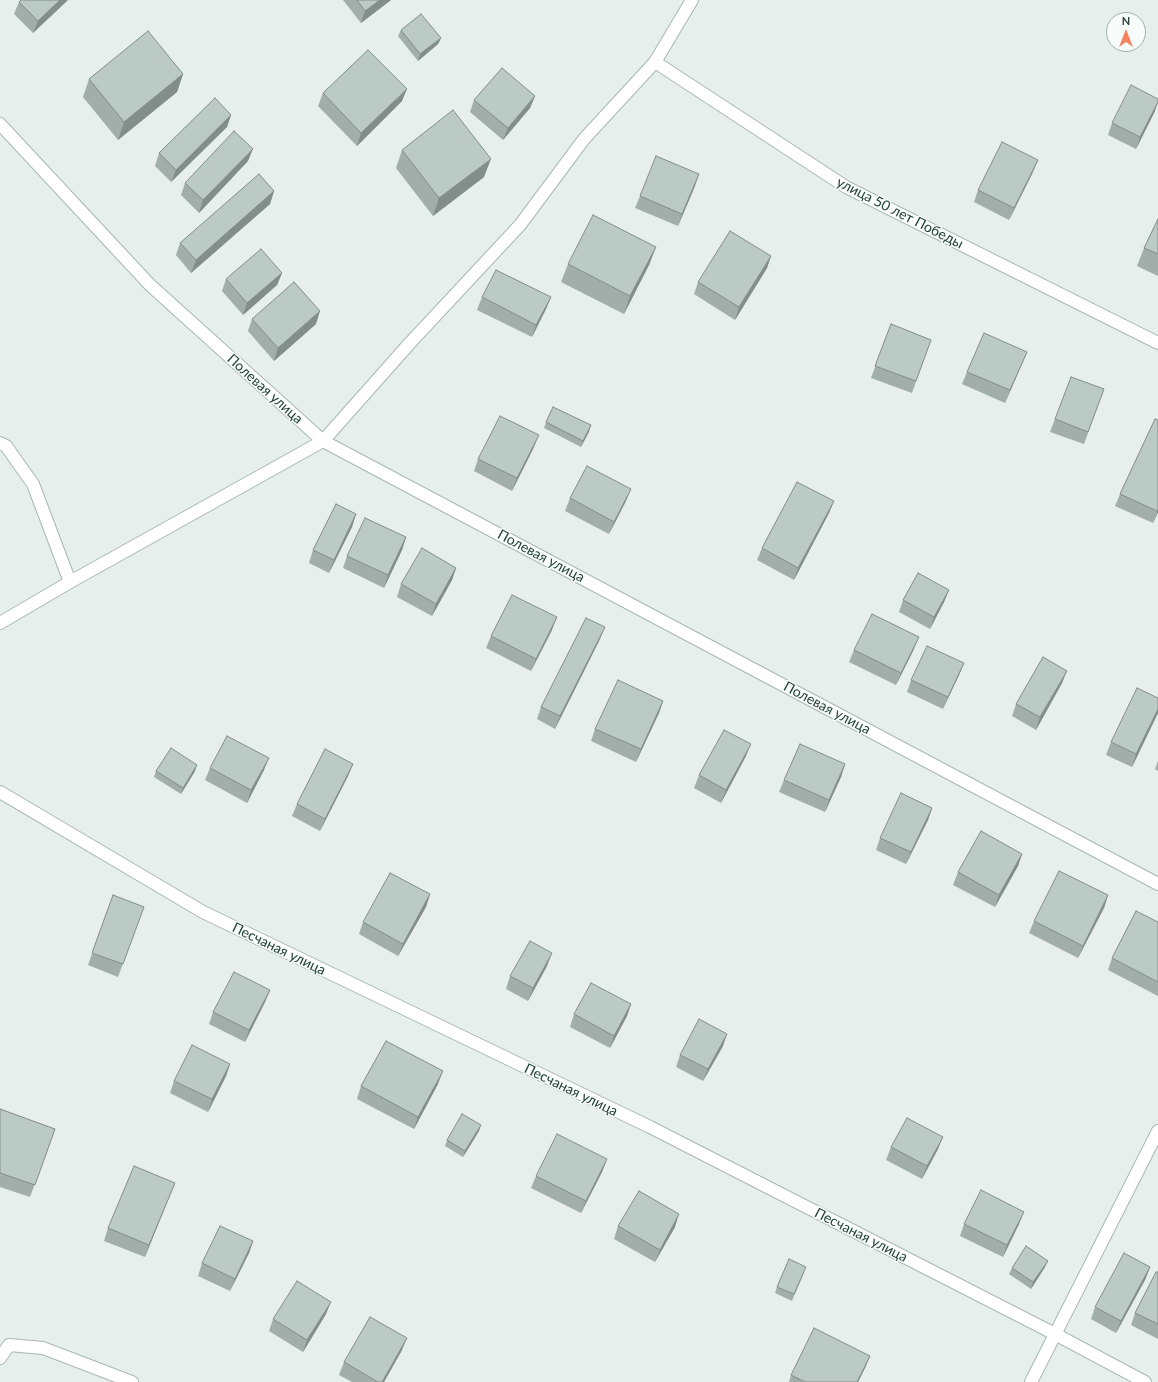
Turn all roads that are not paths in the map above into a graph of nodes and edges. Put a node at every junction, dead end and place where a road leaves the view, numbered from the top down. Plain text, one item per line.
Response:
1 (692, 0) edge
2 (655, 62) junction
3 (0, 124) edge
4 (1158, 342) edge
5 (323, 441) junction
6 (0, 443) edge
7 (70, 582) junction
8 (0, 623) edge
9 (0, 792) edge
10 (1158, 884) edge
11 (1158, 1131) edge
12 (1055, 1334) junction
13 (0, 1358) edge
14 (132, 1382) edge
15 (1030, 1382) edge
16 (1145, 1382) edge

1 - 2 street
2 - 4 street, улица 50 лет Победы
2 - 5 street
3 - 5 street, Полевая улица
5 - 7 street
5 - 10 street, Полевая улица
6 - 7 street
7 - 8 street
9 - 12 street, Песчаная улица
11 - 12 street
12 - 15 street
12 - 16 street, Песчаная улица
13 - 14 street

